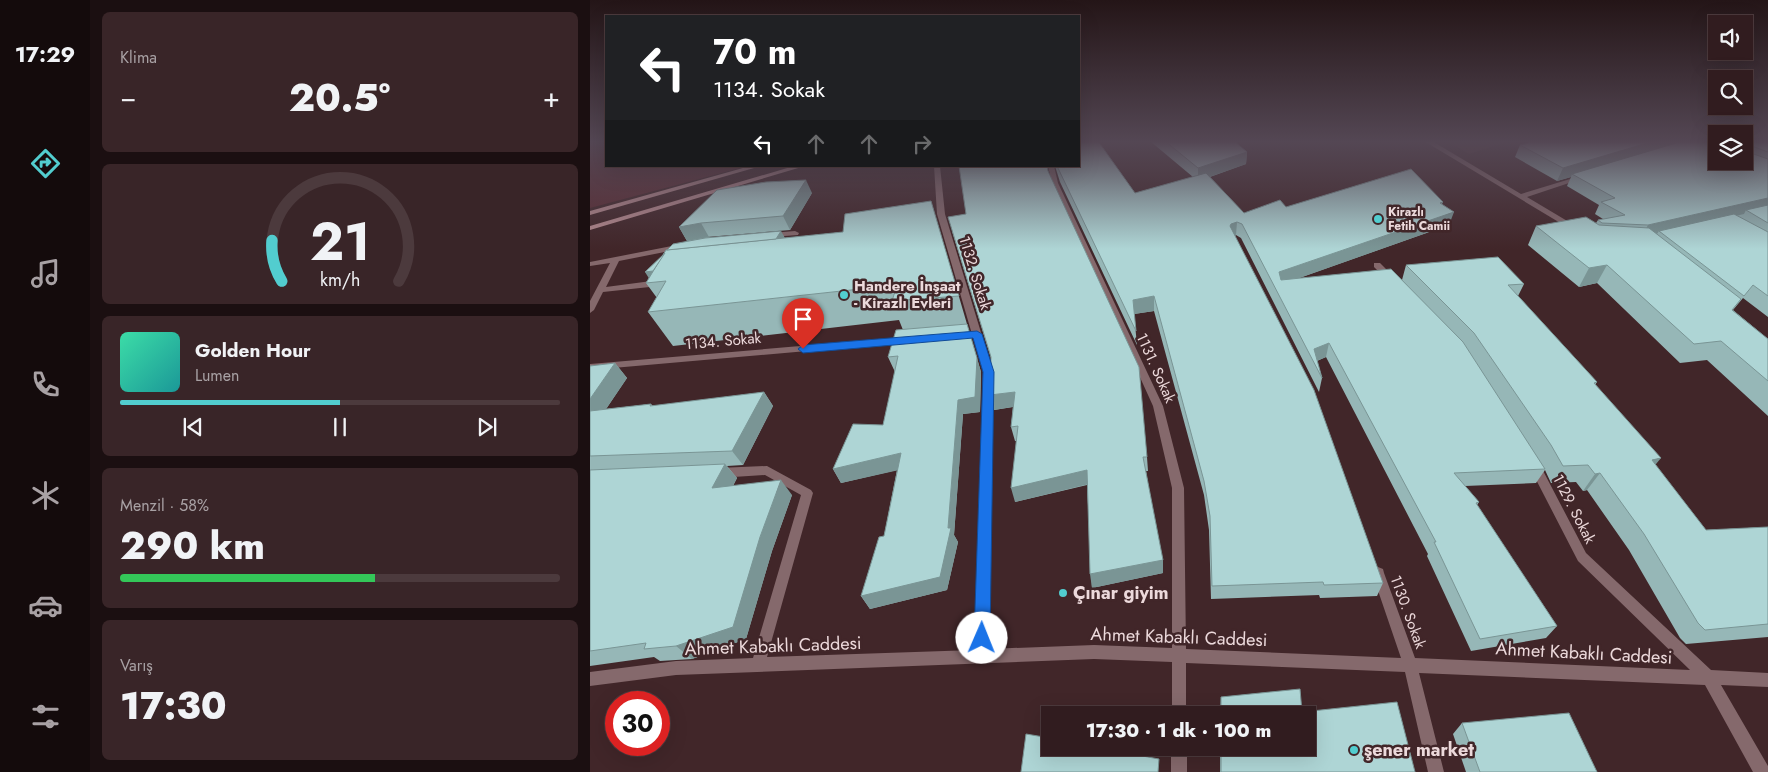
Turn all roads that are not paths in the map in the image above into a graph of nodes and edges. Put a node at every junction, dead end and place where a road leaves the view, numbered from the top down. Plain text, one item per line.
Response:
1 (719, 177) edge
2 (764, 177) edge
3 (938, 177) edge
4 (1053, 177) edge
5 (1488, 177) edge
6 (1585, 177) edge
7 (1520, 196) junction
8 (590, 214) edge
9 (590, 228) edge
10 (794, 233) dead end
11 (1585, 234) edge
12 (766, 236) edge
13 (690, 245) edge
14 (616, 258) junction
15 (590, 264) edge
16 (1378, 265) dead end
17 (671, 281) edge
18 (1397, 286) edge
19 (602, 290) junction
20 (590, 310) edge
21 (918, 339) edge
22 (590, 368) edge
23 (1530, 458) edge
24 (708, 473) edge
25 (1374, 562) edge
26 (1179, 656) junction
27 (981, 657) junction
28 (1410, 664) junction
29 (758, 666) junction
30 (1710, 678) junction
31 (590, 679) edge
32 (1768, 680) edge
33 (1179, 706) edge
34 (1179, 756) edge
35 (1179, 772) edge
36 (1436, 772) edge
37 (1762, 772) edge

1 - 8 main road
2 - 9 main road
3 - 27 street, 1132. Sokak
4 - 26 street, 1131. Sokak
5 - 7 street
6 - 7 street
7 - 11 street
10 - 12 street
13 - 14 street
14 - 15 street
14 - 19 street
16 - 18 street
17 - 19 street
19 - 20 street
21 - 22 street, 1134. Sokak
23 - 30 street, 1129. Sokak
24 - 29 street
25 - 28 street, 1130. Sokak
26 - 27 street, Ahmet Kabaklı Caddesi
26 - 28 street, Ahmet Kabaklı Caddesi
26 - 33 street, 1131. Sokak
27 - 29 street, Ahmet Kabaklı Caddesi
28 - 30 street, Ahmet Kabaklı Caddesi
28 - 36 street, 1130. Sokak
29 - 31 street, Ahmet Kabaklı Caddesi
30 - 32 street, Ahmet Kabaklı Caddesi
30 - 37 street, 1129. Sokak
34 - 35 street

